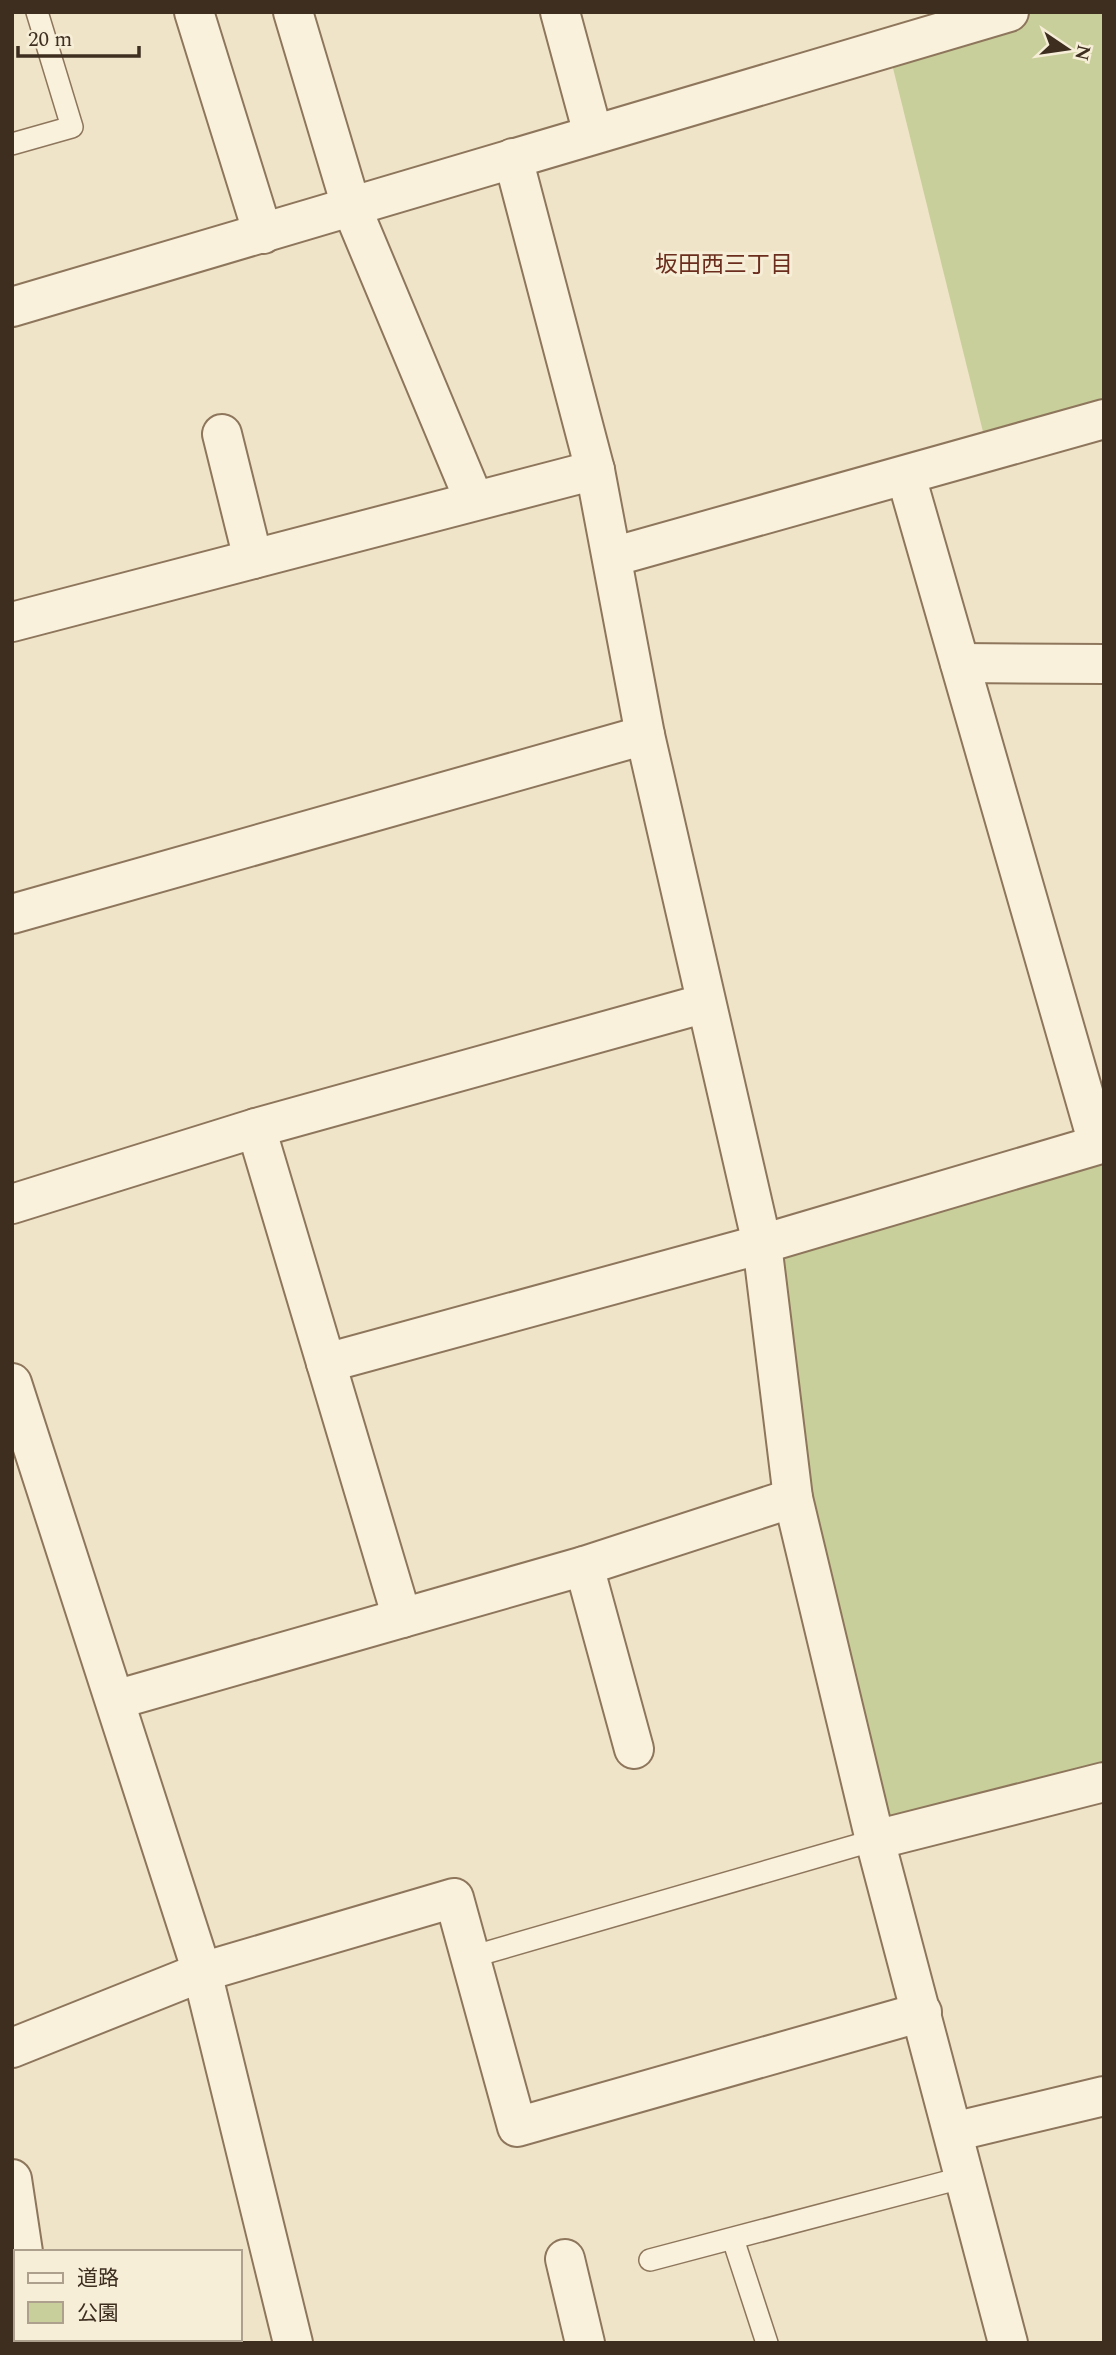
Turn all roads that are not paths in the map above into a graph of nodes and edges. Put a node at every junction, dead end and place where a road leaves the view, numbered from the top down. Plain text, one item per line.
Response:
1 (37, 12) edge
2 (194, 12) edge
3 (293, 12) edge
4 (560, 12) edge
5 (1009, 12) edge
6 (593, 134) junction
7 (12, 144) edge
8 (513, 158) junction
9 (351, 206) junction
10 (263, 234) junction
11 (12, 307) edge
12 (1104, 419) edge
13 (222, 434) dead end
14 (595, 470) junction
15 (906, 476) junction
16 (474, 500) junction
17 (612, 557) junction
18 (253, 559) junction
19 (12, 622) edge
20 (960, 663) junction
21 (1104, 664) edge
22 (645, 735) junction
23 (12, 914) edge
24 (706, 1003) junction
25 (256, 1128) junction
26 (1101, 1143) edge
27 (12, 1204) edge
28 (762, 1244) junction
29 (326, 1363) junction
30 (12, 1383) edge
31 (793, 1498) junction
32 (584, 1566) junction
33 (402, 1618) junction
34 (115, 1700) junction
35 (634, 1749) dead end
36 (1104, 1782) edge
37 (875, 1840) junction
38 (471, 1957) junction
39 (202, 1972) junction
40 (922, 2012) junction
41 (12, 2048) edge
42 (1104, 2096) edge
43 (953, 2132) junction
44 (965, 2177) junction
45 (12, 2179) edge
46 (733, 2239) junction
47 (23, 2250) edge
48 (565, 2259) dead end
49 (650, 2260) dead end
50 (293, 2343) edge
51 (585, 2343) edge
52 (766, 2343) edge
53 (1008, 2343) edge

1 - 7 lane
2 - 10 street
3 - 9 street
4 - 6 street
5 - 6 street
6 - 8 street
8 - 9 street
8 - 14 street
9 - 10 street
9 - 16 street
10 - 11 street
12 - 15 street
13 - 18 street
14 - 16 street
14 - 17 street
15 - 17 street
15 - 20 street
16 - 18 street
17 - 22 street
18 - 19 street
20 - 21 street
20 - 26 street
22 - 23 street
22 - 24 street
24 - 25 street
24 - 28 street
25 - 27 street
25 - 29 street
26 - 28 street
28 - 29 street
28 - 31 street
29 - 33 street
30 - 34 street
31 - 32 street
31 - 37 street
32 - 33 street
32 - 35 street
33 - 34 street
34 - 39 street
36 - 37 street
37 - 38 lane
37 - 40 street
38 - 39 street
38 - 40 street
39 - 41 street
39 - 50 street
40 - 43 street
42 - 43 street
43 - 44 street
44 - 46 lane
44 - 53 street
45 - 47 street
46 - 49 lane
46 - 52 lane
48 - 51 street

